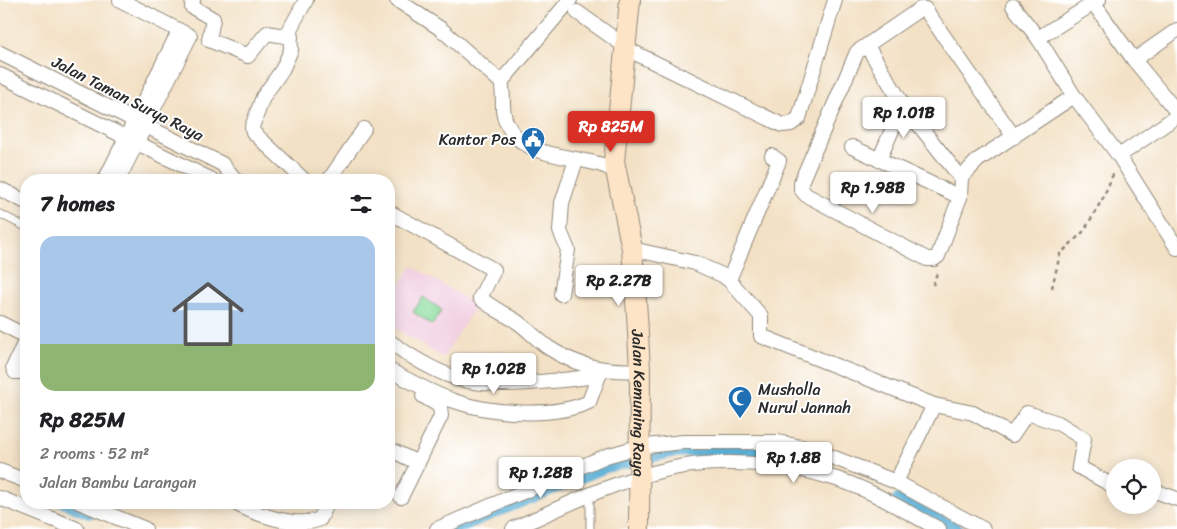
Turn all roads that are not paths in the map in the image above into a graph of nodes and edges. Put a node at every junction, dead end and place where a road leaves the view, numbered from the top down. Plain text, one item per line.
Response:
1 (120, 0) edge
2 (192, 0) edge
3 (306, 0) edge
4 (397, 0) edge
5 (630, 0) edge
6 (835, 0) edge
7 (1095, 1) edge
8 (574, 6) edge
9 (1013, 6) dead end
10 (1177, 30) edge
11 (291, 37) junction
12 (625, 38) junction
13 (1038, 38) junction
14 (867, 46) junction
15 (0, 53) edge
16 (1134, 60) junction
17 (0, 75) edge
18 (501, 82) junction
19 (1074, 96) junction
20 (100, 104) junction
21 (903, 105) junction
22 (1177, 114) edge
23 (92, 121) junction
24 (140, 124) junction
25 (364, 129) dead end
26 (1014, 137) junction
27 (131, 140) junction
28 (852, 147) dead end
29 (772, 156) dead end
30 (1119, 156) junction
31 (576, 160) junction
32 (879, 160) junction
33 (610, 162) junction
34 (109, 174) edge
35 (120, 174) edge
36 (200, 174) edge
37 (231, 174) edge
38 (298, 174) edge
39 (333, 174) edge
40 (961, 178) junction
41 (0, 189) edge
42 (960, 197) junction
43 (20, 199) edge
44 (0, 214) edge
45 (395, 215) edge
46 (20, 224) edge
47 (1177, 248) edge
48 (632, 249) junction
49 (730, 280) junction
50 (560, 294) dead end
51 (0, 324) edge
52 (20, 335) edge
53 (395, 344) edge
54 (20, 353) edge
55 (640, 370) junction
56 (20, 372) edge
57 (395, 373) edge
58 (600, 373) junction
59 (395, 383) edge
60 (934, 405) junction
61 (395, 452) edge
62 (639, 461) junction
63 (418, 463) junction
64 (0, 471) edge
65 (20, 479) edge
66 (896, 482) junction
67 (1106, 482) edge
68 (1161, 493) edge
69 (590, 494) junction
70 (401, 497) dead end
71 (0, 498) edge
72 (1177, 499) edge
73 (20, 506) edge
74 (28, 509) edge
75 (96, 509) edge
76 (248, 509) edge
77 (324, 509) edge
78 (141, 528) edge
79 (78, 529) edge
80 (437, 529) edge
81 (514, 529) edge
82 (590, 529) edge
83 (639, 529) edge
84 (939, 529) edge
85 (984, 529) edge

1 - 24 street
2 - 11 street
3 - 11 street
4 - 18 street
5 - 12 street, Jalan Kemuning Raya
6 - 12 street
7 - 13 street
7 - 16 street
8 - 12 street
8 - 18 street
9 - 13 street
10 - 16 street
11 - 38 street
12 - 33 street, Jalan Kemuning Raya
13 - 19 street
14 - 21 street
14 - 26 street
14 - 42 street
15 - 20 street, Jalan Taman Surya Raya
16 - 22 street
17 - 23 street
18 - 31 street
19 - 26 street
19 - 30 street
20 - 23 street
20 - 24 street, Jalan Taman Surya Raya
21 - 32 street
21 - 40 street
22 - 30 street
23 - 27 street
24 - 27 street
24 - 37 street, Jalan Taman Surya Raya
25 - 39 street
26 - 40 street
27 - 34 street
27 - 35 street
27 - 36 street
28 - 32 street
29 - 49 street
30 - 47 street
31 - 33 street
31 - 50 street
32 - 42 street
33 - 48 street, Jalan Kemuning Raya
40 - 42 street
41 - 43 street
44 - 46 lane
45 - 58 street
48 - 49 street
48 - 55 street, Jalan Kemuning Raya
49 - 60 street
51 - 52 street
53 - 58 street
54 - 56 street
55 - 58 street
55 - 62 street, Jalan Kemuning Raya
57 - 58 street
59 - 63 street
60 - 66 street
60 - 67 street
61 - 63 street
62 - 66 street
62 - 69 street
62 - 80 street
62 - 83 street, Jalan Kemuning Raya
62 - 84 street
63 - 70 street
64 - 65 street
66 - 85 street
68 - 72 street
69 - 81 street
69 - 82 lane
71 - 73 street
74 - 79 street
75 - 78 street
76 - 77 street

